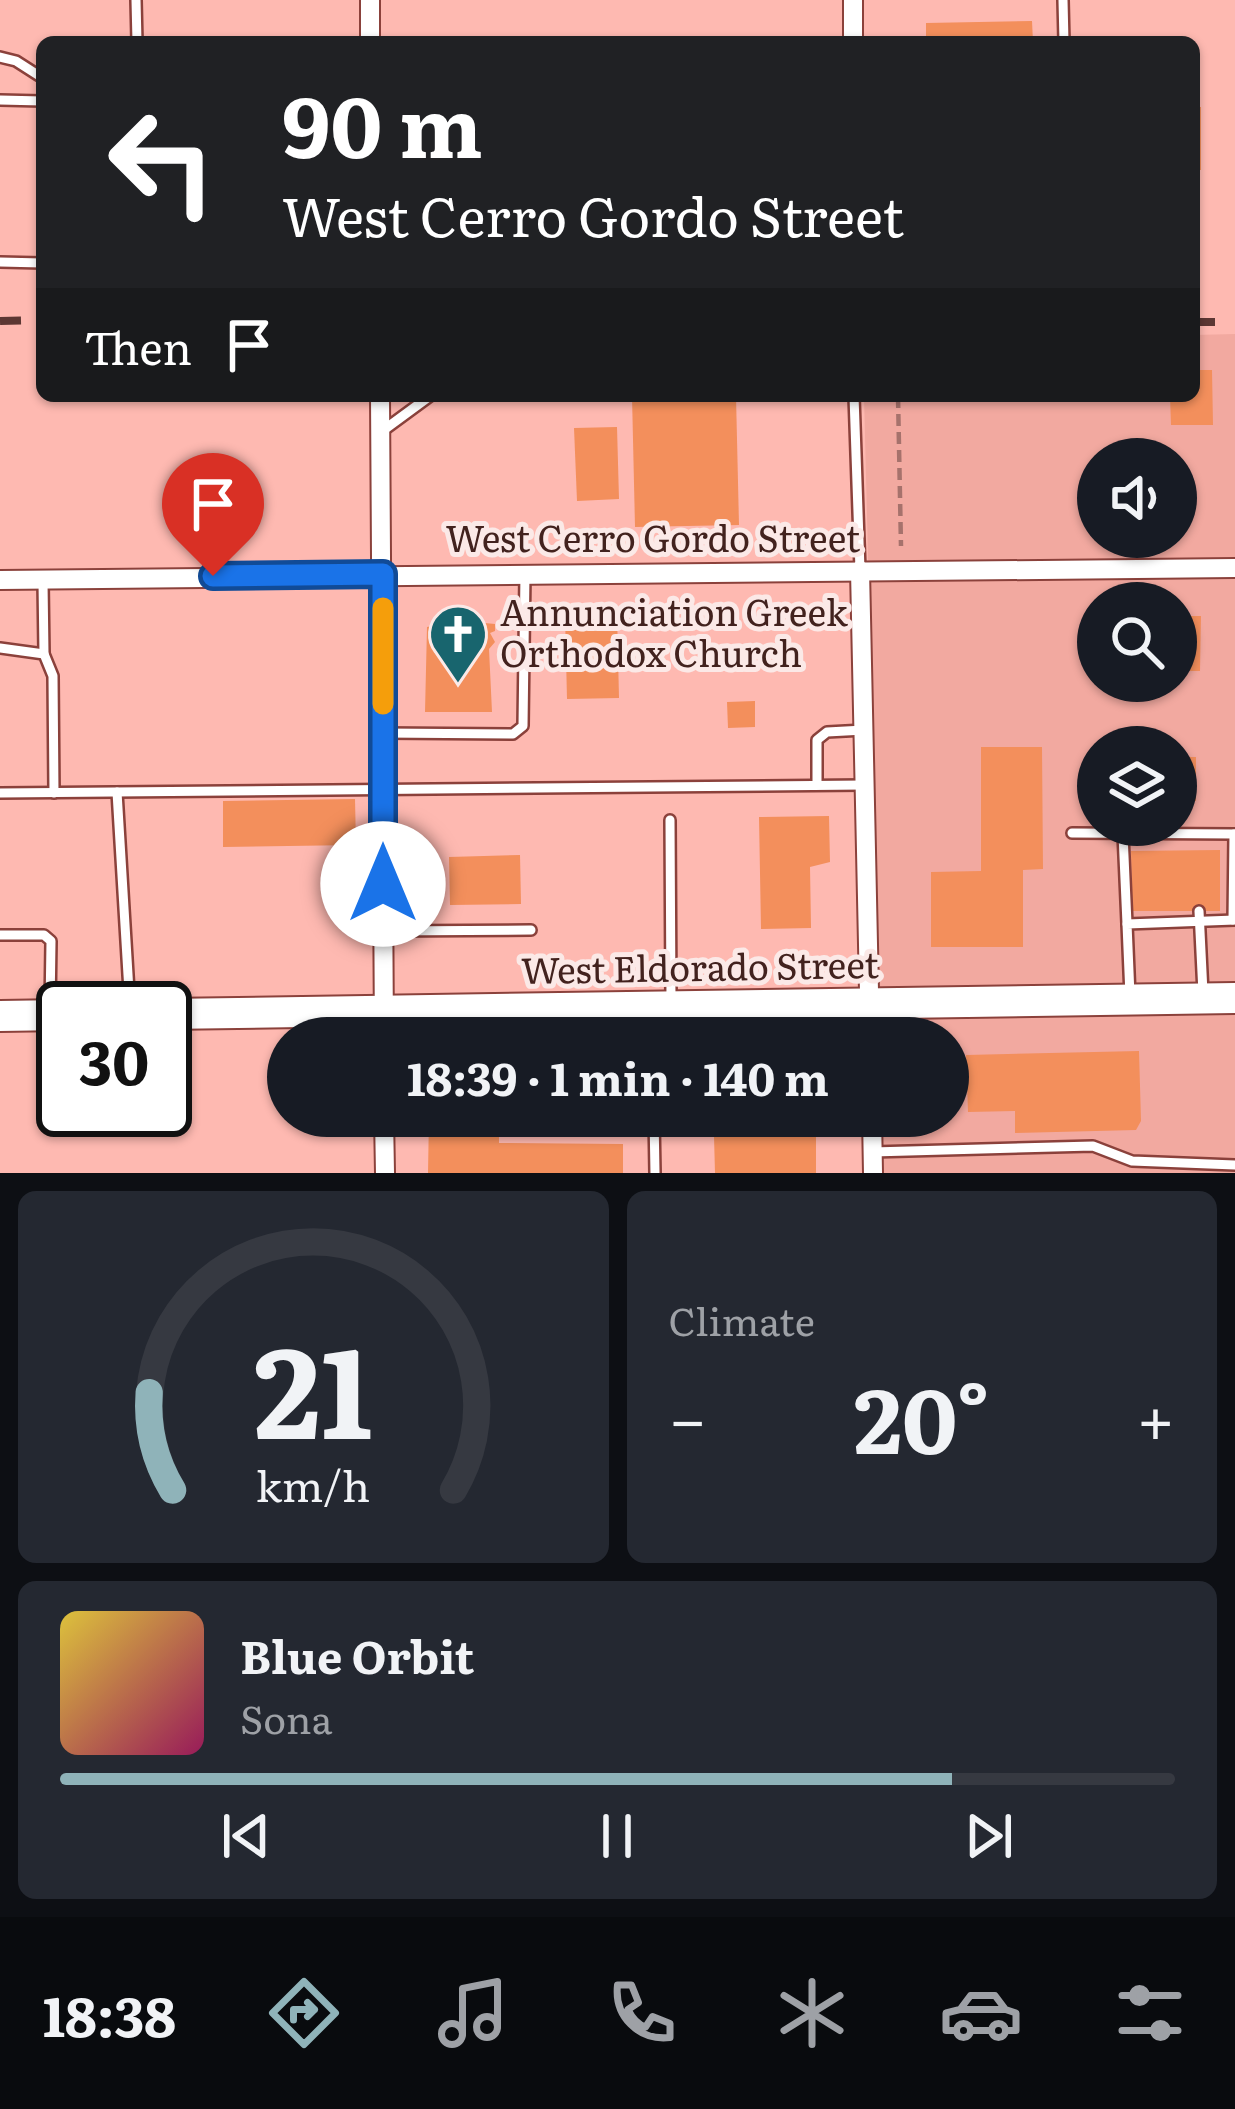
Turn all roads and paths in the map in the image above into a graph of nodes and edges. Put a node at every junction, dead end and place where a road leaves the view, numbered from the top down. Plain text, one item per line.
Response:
1 (136, 0) edge
2 (370, 0) edge
3 (853, 0) edge
4 (1064, 0) edge
5 (136, 36) edge
6 (370, 36) edge
7 (853, 36) edge
8 (1064, 36) edge
9 (0, 57) edge
10 (36, 74) edge
11 (0, 100) edge
12 (36, 101) edge
13 (0, 262) edge
14 (36, 263) edge
15 (380, 402) edge
16 (422, 402) edge
17 (854, 402) edge
18 (898, 402) edge
19 (380, 432) junction
20 (901, 546) dead end
21 (1235, 568) edge
22 (860, 570) junction
23 (526, 572) junction
24 (383, 574) junction
25 (43, 579) junction
26 (0, 580) edge
27 (0, 648) edge
28 (44, 654) junction
29 (864, 730) junction
30 (383, 733) junction
31 (818, 785) junction
32 (865, 785) junction
33 (383, 789) junction
34 (117, 792) junction
35 (0, 793) edge
36 (54, 793) junction
37 (670, 820) dead end
38 (1072, 833) dead end
39 (1077, 833) edge
40 (1234, 834) edge
41 (1198, 835) joint
42 (1124, 846) edge
43 (1160, 846) edge
44 (1160, 851) dead end
45 (1198, 851) dead end
46 (1199, 916) junction
47 (1234, 920) edge
48 (1127, 924) junction
49 (531, 930) dead end
50 (383, 931) junction
51 (0, 935) edge
52 (54, 981) edge
53 (128, 981) edge
54 (1235, 998) edge
55 (1203, 999) junction
56 (1130, 1000) junction
57 (870, 1005) junction
58 (36, 1015) edge
59 (192, 1015) edge
60 (0, 1016) edge
61 (384, 1017) edge
62 (658, 1017) edge
63 (870, 1017) edge
64 (267, 1019) edge
65 (385, 1137) edge
66 (655, 1137) edge
67 (872, 1137) edge
68 (872, 1152) junction
69 (1235, 1165) edge
70 (385, 1173) edge
71 (656, 1173) edge
72 (873, 1173) edge

1 - 5 lane
2 - 6 street
3 - 7 street
4 - 8 lane
9 - 10 lane
11 - 12 lane
13 - 14 lane
15 - 19 street
16 - 19 lane
17 - 22 lane
18 - 20 path
19 - 24 street
21 - 22 street, West Cerro Gordo Street
22 - 23 street, West Cerro Gordo Street
22 - 29 street
23 - 24 street, West Cerro Gordo Street
23 - 30 lane
24 - 25 street, West Cerro Gordo Street
24 - 30 street
25 - 26 street, West Cerro Gordo Street
25 - 28 lane
27 - 28 lane
28 - 36 lane
29 - 31 lane
29 - 32 street
30 - 33 street
31 - 32 lane
31 - 33 lane
32 - 57 street
33 - 34 lane
33 - 50 street
34 - 36 lane
34 - 53 lane
35 - 36 lane
37 - 62 lane
38 - 39 lane
40 - 41 lane
40 - 47 lane
41 - 45 lane
42 - 48 lane
43 - 44 lane
46 - 47 lane
46 - 48 lane
46 - 55 lane
48 - 56 lane
49 - 50 lane
50 - 61 street
51 - 52 lane
54 - 55 main road, West Eldorado Street
55 - 56 main road, West Eldorado Street
56 - 57 main road, West Eldorado Street
57 - 62 main road, West Eldorado Street
57 - 63 street
58 - 60 main road
59 - 64 main road, West Eldorado Street
65 - 70 street
66 - 71 lane
67 - 68 street
68 - 69 lane
68 - 72 street

